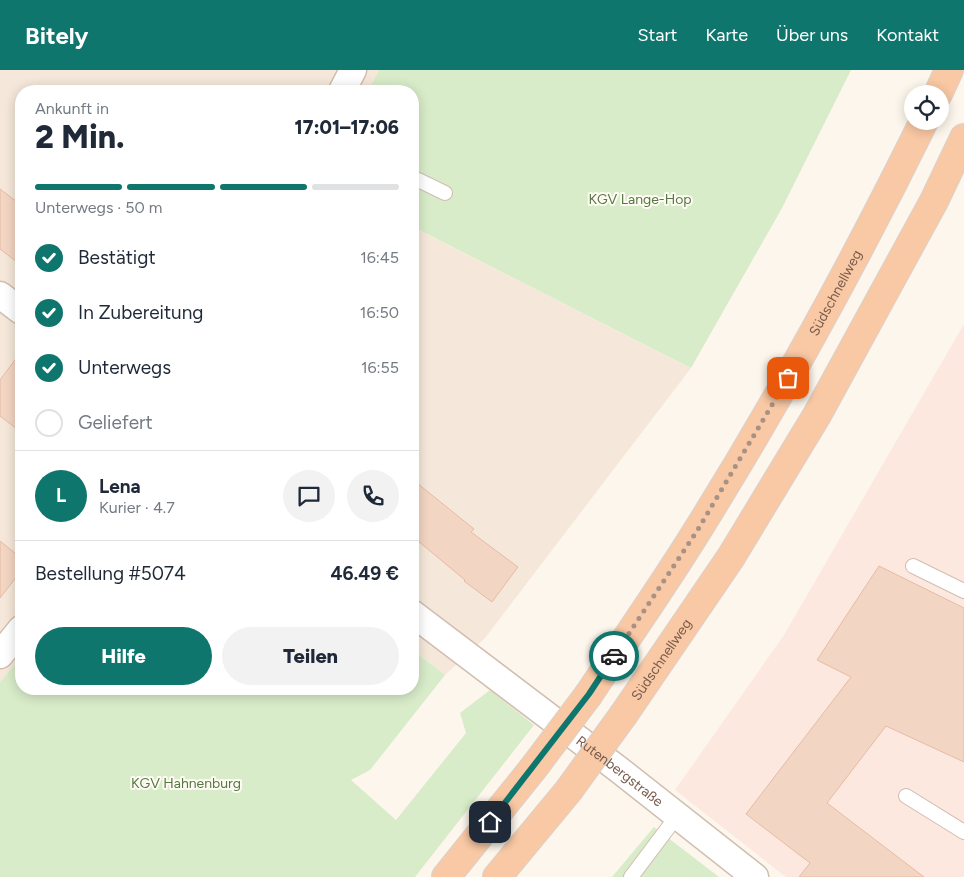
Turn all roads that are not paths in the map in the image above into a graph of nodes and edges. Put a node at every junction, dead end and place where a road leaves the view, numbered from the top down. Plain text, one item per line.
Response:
1 (353, 70) edge
2 (949, 70) edge
3 (345, 85) edge
4 (942, 85) edge
5 (920, 130) edge
6 (964, 138) edge
7 (419, 180) edge
8 (445, 193) dead end
9 (0, 295) edge
10 (15, 306) edge
11 (912, 566) dead end
12 (964, 591) edge
13 (419, 618) edge
14 (15, 636) edge
15 (0, 655) edge
16 (906, 796) dead end
17 (677, 816) junction
18 (964, 832) edge
19 (446, 877) edge
20 (497, 877) edge
21 (631, 877) edge
22 (755, 877) edge

1 - 3 street
2 - 4 highway
5 - 19 highway, Südschnellweg, bridge
6 - 20 highway, Südschnellweg, bridge
7 - 8 lane
9 - 10 street
11 - 12 lane
13 - 17 street, Rutenbergstraße
14 - 15 street
16 - 18 lane
17 - 21 lane
17 - 22 street, Rutenbergstraße

